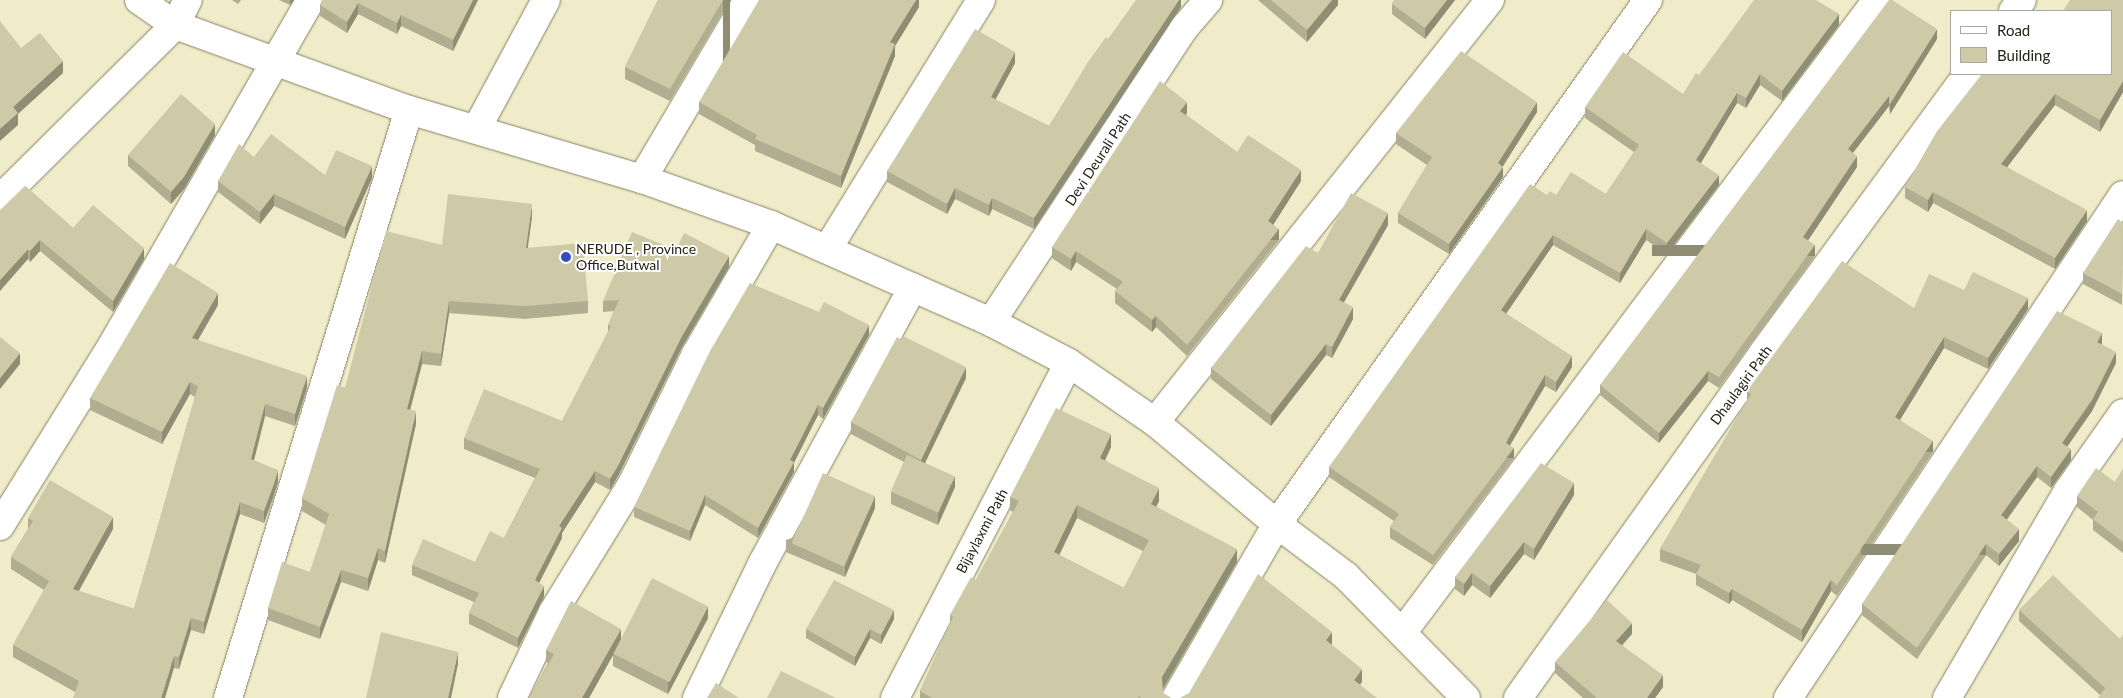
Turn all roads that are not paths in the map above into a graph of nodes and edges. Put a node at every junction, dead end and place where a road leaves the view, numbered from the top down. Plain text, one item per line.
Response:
1 (139, 0) edge
2 (188, 0) edge
3 (311, 0) edge
4 (546, 0) edge
5 (748, 0) edge
6 (981, 0) edge
7 (1208, 0) edge
8 (1490, 0) edge
9 (1648, 0) edge
10 (1876, 0) edge
11 (2022, 0) edge
12 (2014, 10) edge
13 (175, 25) junction
14 (276, 61) junction
15 (1967, 75) edge
16 (409, 110) junction
17 (477, 128) junction
18 (642, 179) junction
19 (2123, 195) edge
20 (0, 199) edge
21 (771, 225) junction
22 (828, 248) junction
23 (913, 288) junction
24 (991, 322) junction
25 (1069, 363) junction
26 (2123, 413) edge
27 (1155, 422) junction
28 (1277, 524) junction
29 (0, 526) edge
30 (1402, 633) junction
31 (228, 698) edge
32 (512, 698) edge
33 (697, 698) edge
34 (895, 698) edge
35 (1176, 698) edge
36 (1466, 698) edge
37 (1518, 698) edge
38 (1788, 698) edge
39 (1946, 698) edge

1 - 13 street
2 - 13 street
3 - 14 street
4 - 17 street
5 - 18 street
6 - 22 street
7 - 24 street, Devi Deurali Path
8 - 27 street
9 - 28 street
10 - 30 street
11 - 12 street
13 - 14 street
13 - 20 street
14 - 16 street
14 - 29 street
15 - 37 street, Dhaulagiri Path
16 - 17 street
16 - 31 street
17 - 18 street
18 - 21 street
19 - 38 street
21 - 22 street
21 - 32 street
22 - 23 street
23 - 24 street
23 - 33 street
24 - 25 street
25 - 27 street
25 - 34 street, Bijaylaxmi Path
26 - 39 street
27 - 28 street
28 - 30 street
28 - 35 street
30 - 36 street

